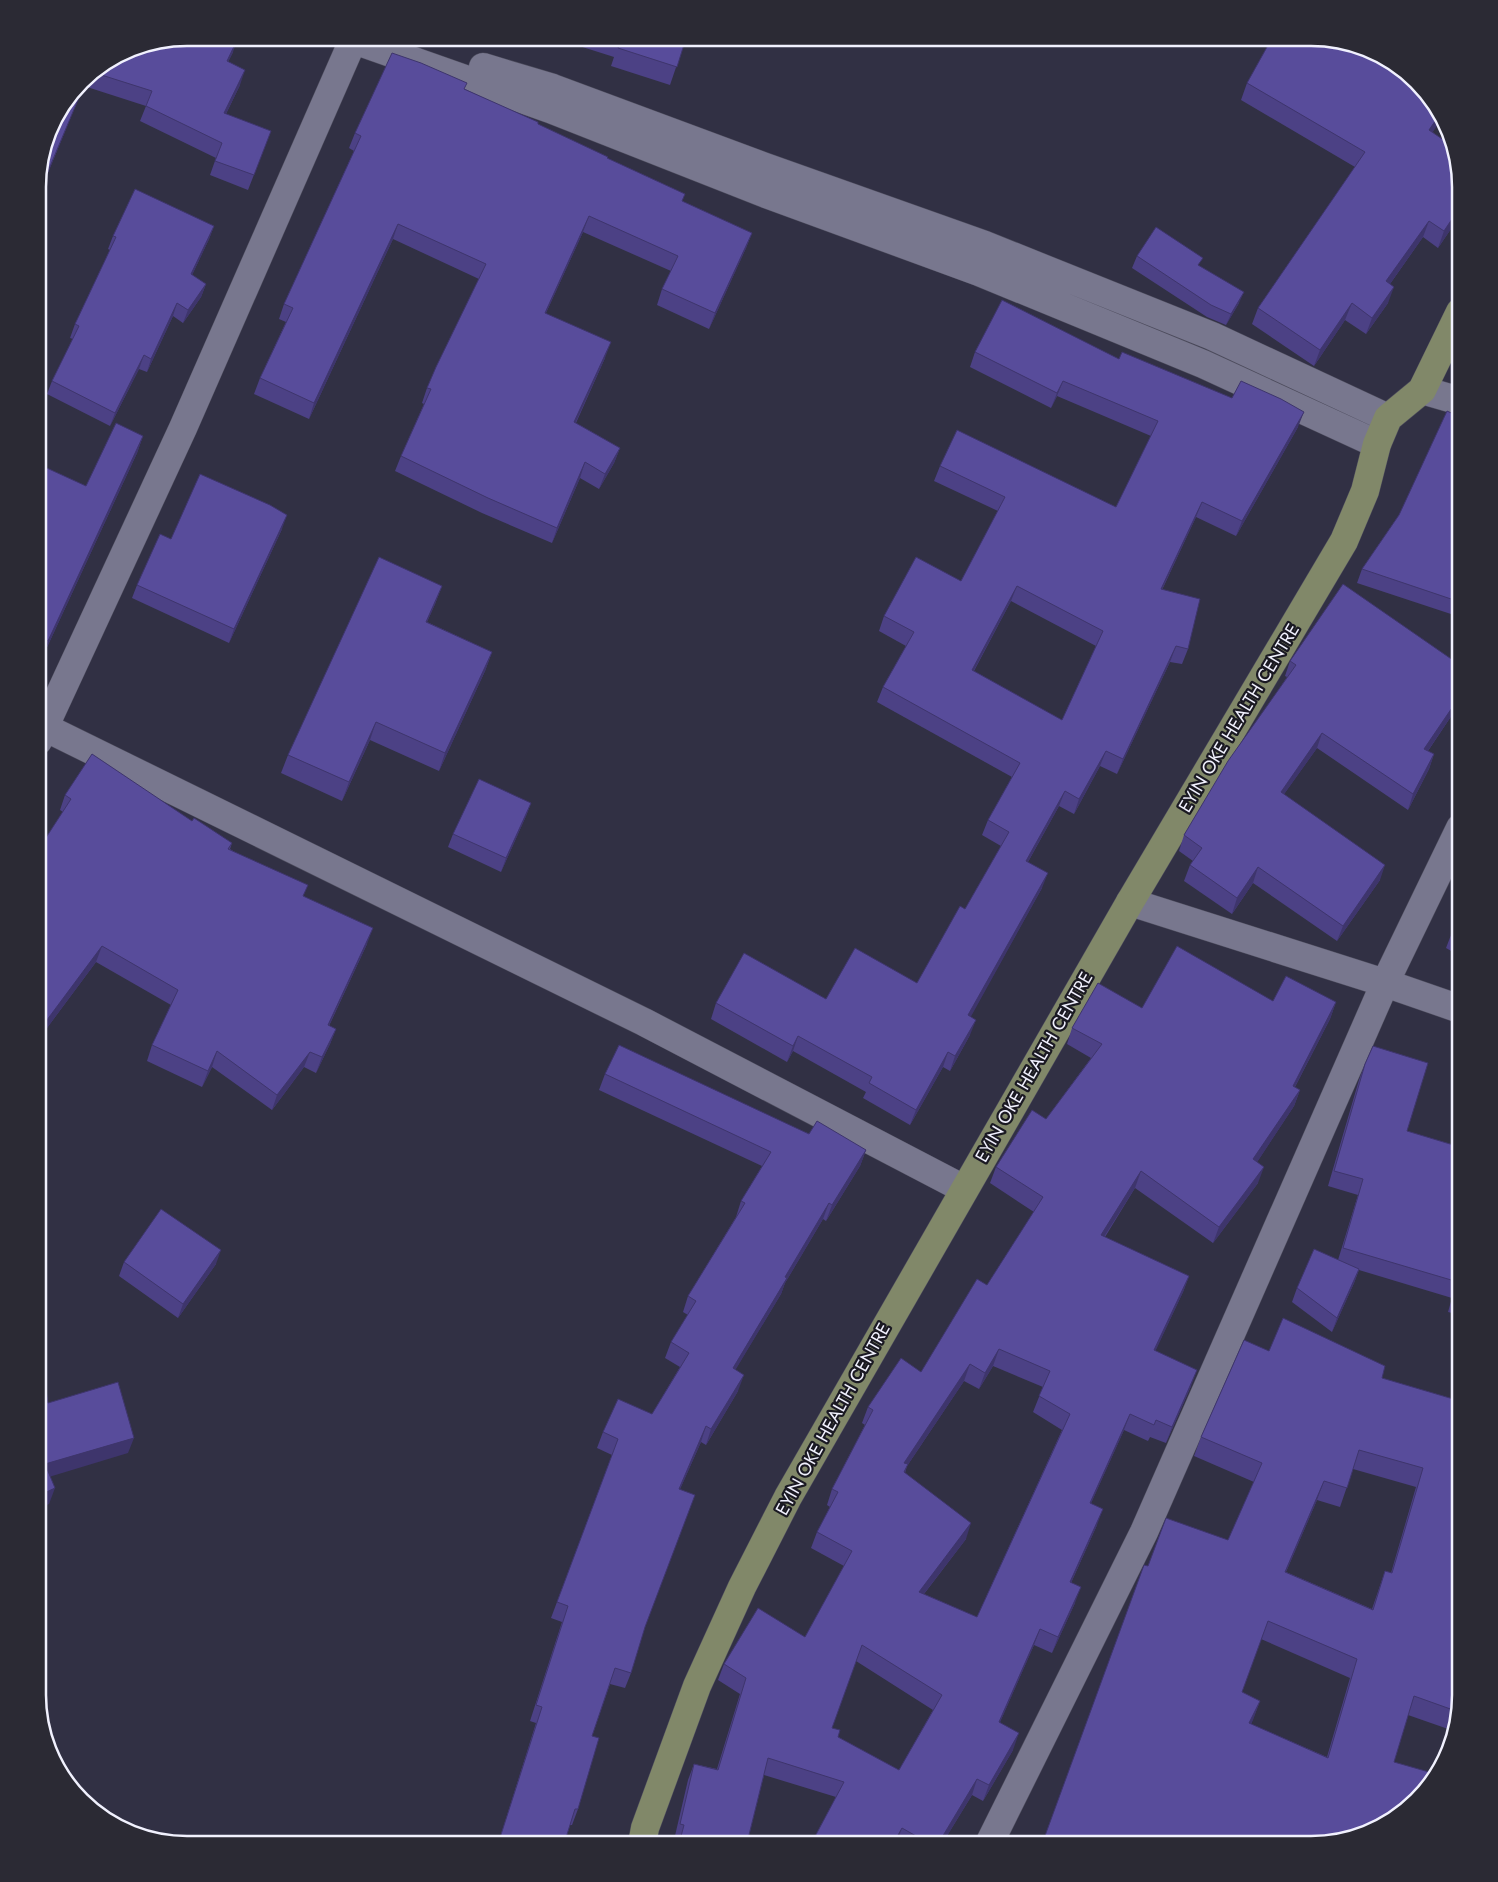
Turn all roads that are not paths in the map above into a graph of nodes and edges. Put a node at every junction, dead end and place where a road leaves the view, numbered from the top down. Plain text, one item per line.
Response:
1 (349, 47) edge
2 (378, 47) edge
3 (419, 47) edge
4 (1452, 328) edge
5 (1422, 390) junction
6 (1452, 399) edge
7 (1388, 418) junction
8 (1377, 444) junction
9 (47, 717) edge
10 (47, 734) edge
11 (1452, 845) edge
12 (1130, 902) junction
13 (1385, 983) junction
14 (1452, 1006) edge
15 (964, 1189) junction
16 (644, 1836) edge
17 (993, 1836) edge

1 - 9 street
2 - 8 street
3 - 7 street
4 - 5 main road, EYIN OKE HEALTH CENTRE
5 - 6 street
5 - 7 main road, EYIN OKE HEALTH CENTRE
7 - 8 main road, EYIN OKE HEALTH CENTRE
8 - 12 main road, EYIN OKE HEALTH CENTRE
10 - 15 street
11 - 13 street
12 - 13 street
12 - 15 main road, EYIN OKE HEALTH CENTRE
13 - 14 street
13 - 17 street
15 - 16 main road, EYIN OKE HEALTH CENTRE

